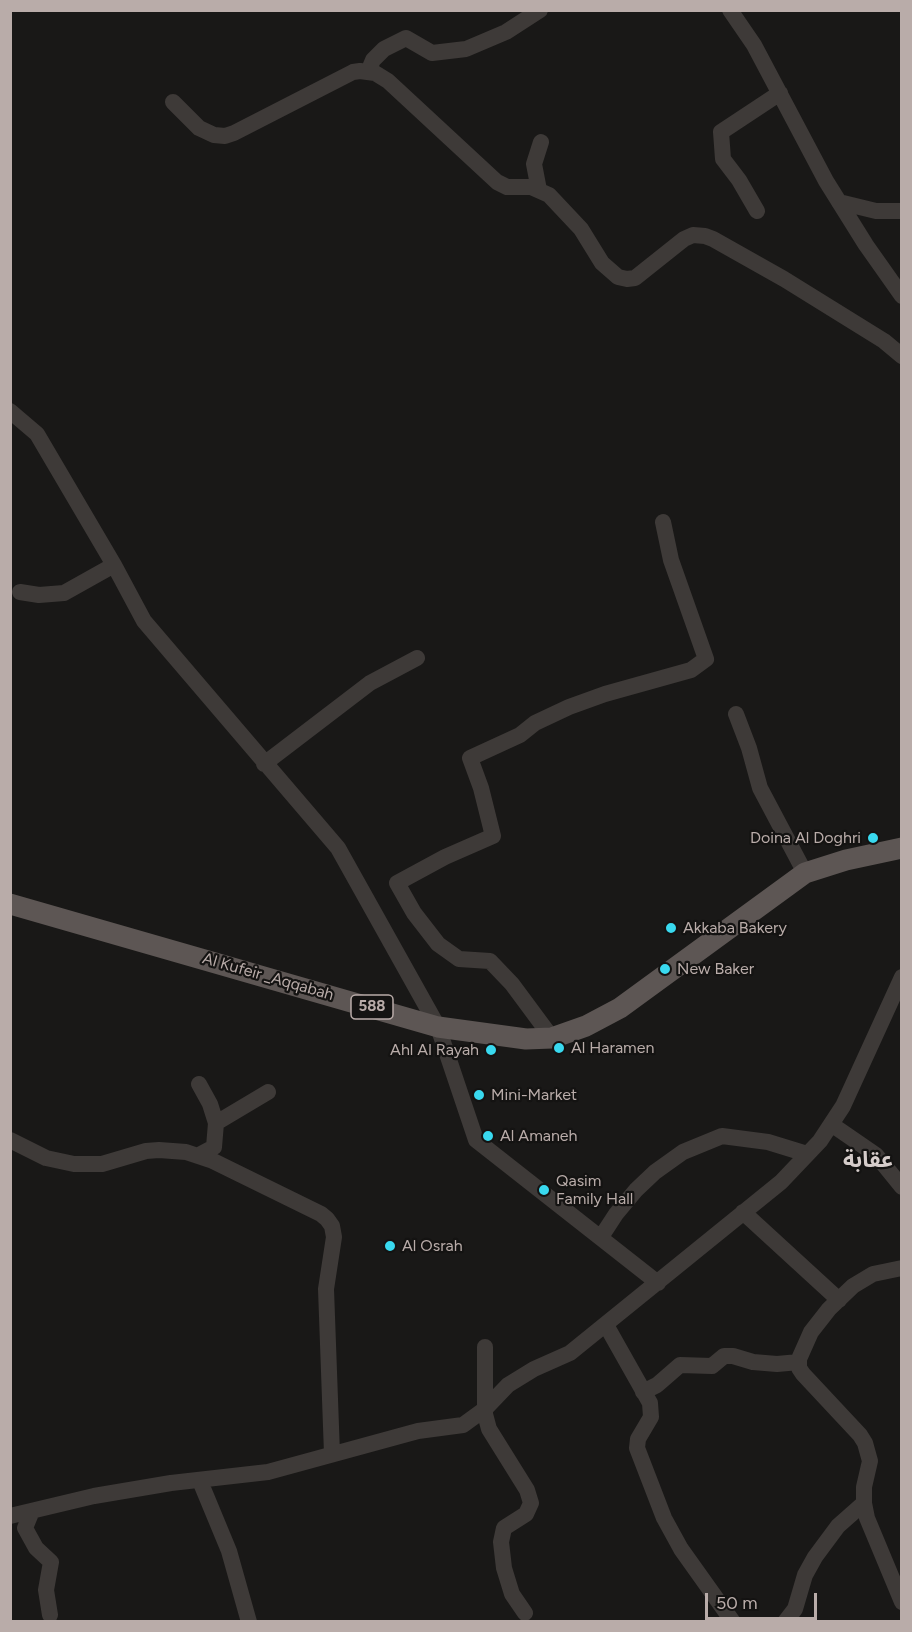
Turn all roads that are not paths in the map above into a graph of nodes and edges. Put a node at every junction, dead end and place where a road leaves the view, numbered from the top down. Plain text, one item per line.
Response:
1 (540, 10) edge
2 (730, 10) edge
3 (368, 72) junction
4 (780, 93) junction
5 (173, 102) dead end
6 (541, 142) dead end
7 (539, 190) junction
8 (839, 202) junction
9 (757, 211) dead end
10 (902, 211) edge
11 (902, 296) edge
12 (902, 356) edge
13 (10, 411) edge
14 (663, 522) dead end
15 (114, 565) junction
16 (20, 592) dead end
17 (417, 658) dead end
18 (736, 714) dead end
19 (264, 764) junction
20 (902, 848) edge
21 (805, 873) junction
22 (10, 904) edge
23 (902, 977) edge
24 (438, 1027) junction
25 (552, 1038) junction
26 (199, 1084) dead end
27 (268, 1092) dead end
28 (216, 1123) junction
29 (831, 1124) junction
30 (10, 1140) edge
31 (807, 1154) junction
32 (199, 1155) junction
33 (902, 1187) edge
34 (743, 1212) junction
35 (600, 1237) junction
36 (902, 1268) edge
37 (658, 1283) junction
38 (839, 1300) junction
39 (606, 1325) junction
40 (485, 1347) dead end
41 (799, 1362) junction
42 (644, 1392) junction
43 (484, 1409) junction
44 (332, 1454) junction
45 (200, 1481) junction
46 (864, 1503) junction
47 (32, 1511) junction
48 (10, 1516) edge
49 (902, 1602) edge
50 (525, 1613) dead end
51 (50, 1615) dead end
52 (249, 1622) edge
53 (733, 1622) edge
54 (785, 1622) edge

1 - 3 street
2 - 4 street
3 - 5 street
3 - 7 street
4 - 8 street
4 - 9 street
6 - 7 street
7 - 12 street
8 - 10 street
8 - 11 street
13 - 15 street
14 - 25 street
15 - 16 street
15 - 19 street
17 - 19 street
18 - 21 street
19 - 24 street
20 - 21 main road, 588
21 - 25 main road, Al Kufeir _Aqqabah / 588
22 - 24 main road, Al Kufeir _Aqqabah / 588
23 - 29 street
24 - 25 main road, Al Kufeir _Aqqabah / 588
24 - 35 street
26 - 28 street
27 - 28 street
28 - 32 street
29 - 31 street
29 - 33 street
30 - 32 street
31 - 34 street
31 - 35 street
32 - 44 street
34 - 37 street
34 - 38 street
35 - 37 street
36 - 38 street
37 - 39 street
38 - 41 street
39 - 42 street
39 - 43 street
40 - 43 street
41 - 42 street
41 - 46 street
42 - 53 street
43 - 44 street
43 - 50 street
44 - 45 street
45 - 47 street
45 - 52 street
46 - 49 street
46 - 54 street
47 - 48 street
47 - 51 street

